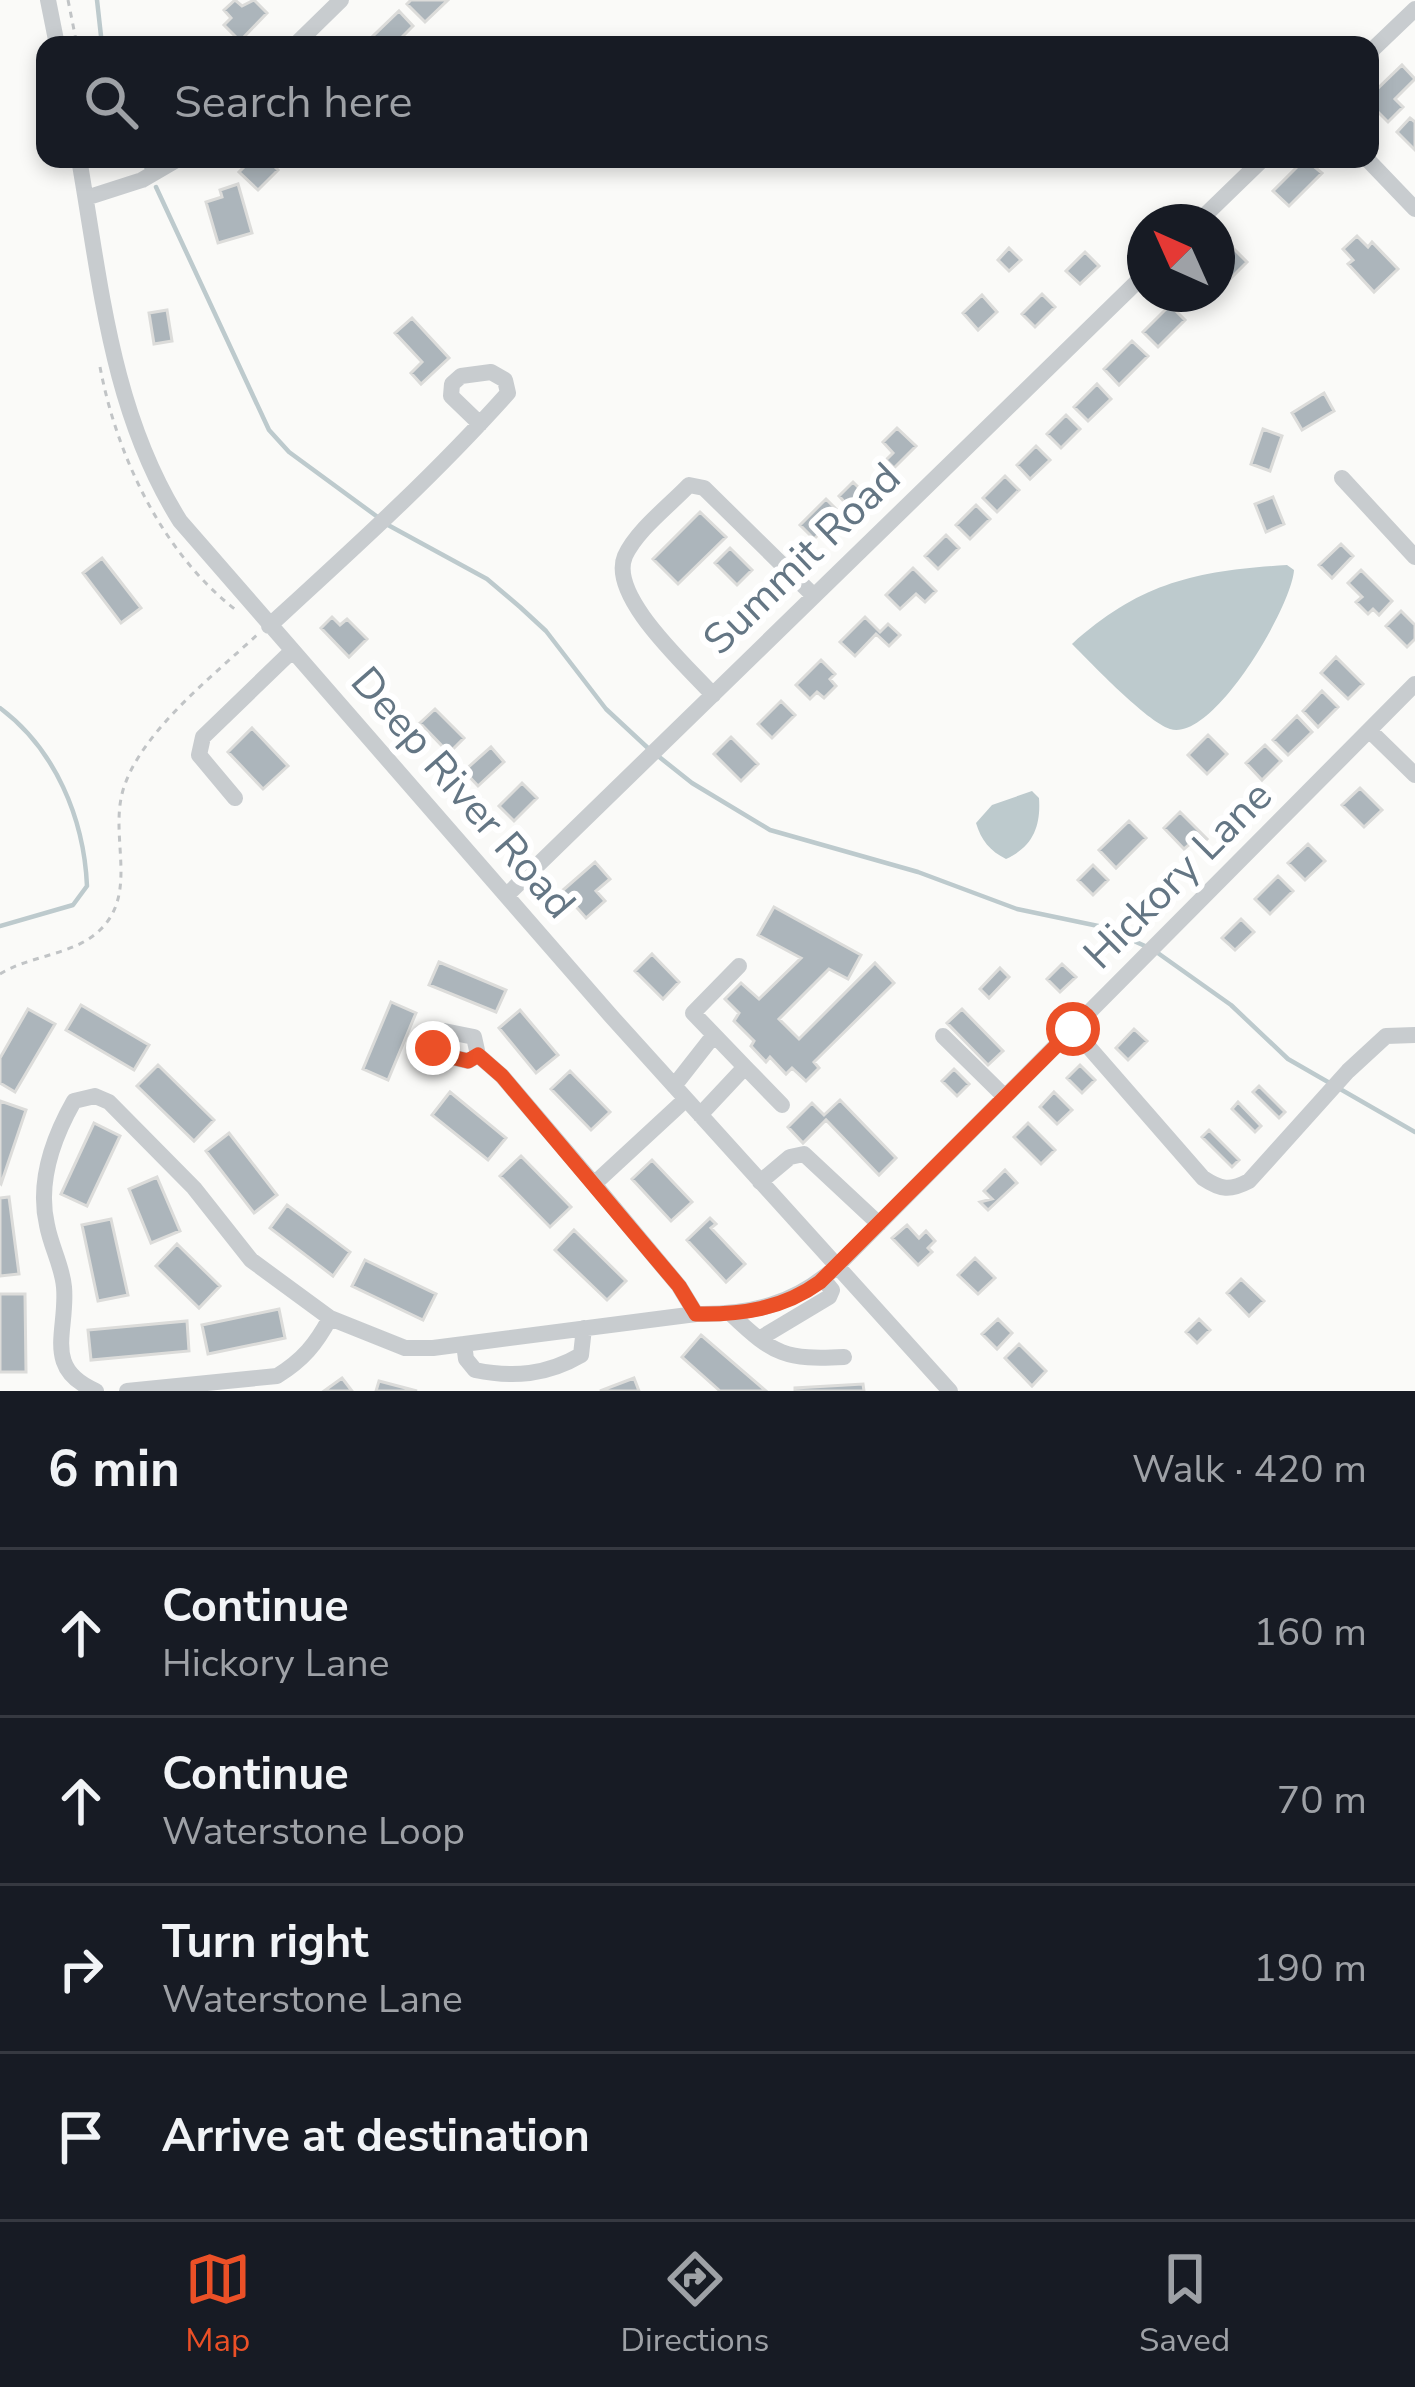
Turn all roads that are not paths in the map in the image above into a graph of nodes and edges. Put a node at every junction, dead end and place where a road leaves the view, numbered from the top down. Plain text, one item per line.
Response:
1 (47, 0) edge
2 (341, 0) edge
3 (1415, 8) edge
4 (55, 36) edge
5 (304, 36) edge
6 (1379, 43) edge
7 (81, 168) edge
8 (163, 168) edge
9 (1254, 168) edge
10 (1376, 168) edge
11 (86, 198) junction
12 (1217, 204) edge
13 (1415, 209) edge
14 (1127, 292) edge
15 (475, 430) dead end
16 (1342, 478) dead end
17 (1415, 557) edge
18 (814, 596) junction
19 (263, 630) junction
20 (292, 651) junction
21 (1415, 684) edge
22 (712, 694) junction
23 (1370, 730) junction
24 (1415, 776) edge
25 (236, 798) dead end
26 (508, 894) junction
27 (739, 966) dead end
28 (1073, 1029) junction
29 (714, 1034) junction
30 (1415, 1034) edge
31 (943, 1036) dead end
32 (478, 1055) dead end
33 (745, 1066) junction
34 (680, 1092) junction
35 (1005, 1097) junction
36 (782, 1105) dead end
37 (700, 1115) junction
38 (760, 1182) junction
39 (595, 1184) junction
40 (879, 1224) junction
41 (829, 1281) junction
42 (696, 1314) junction
43 (732, 1315) junction
44 (330, 1318) junction
45 (584, 1328) junction
46 (759, 1339) junction
47 (464, 1344) junction
48 (844, 1357) dead end
49 (96, 1391) edge
50 (127, 1391) edge
51 (950, 1391) edge

1 - 4 street
2 - 5 street
3 - 6 street
7 - 11 street, Deep River Road
8 - 11 street
9 - 12 street
10 - 13 street
11 - 19 street, Deep River Road
14 - 18 street, Summit Road
15 - 19 street
16 - 17 street
18 - 22 street, Summit Road
18 - 22 street
19 - 20 street, Deep River Road
20 - 25 street
20 - 26 street, Deep River Road
21 - 23 street, Hickory Lane
22 - 26 street, Summit Road
23 - 24 street
23 - 28 street, Hickory Lane
26 - 34 street, Deep River Road
27 - 29 street
28 - 30 street
28 - 35 street, Hickory Lane
29 - 33 street
29 - 34 street
31 - 35 street
32 - 39 street
33 - 36 street
33 - 37 street
34 - 37 street, Deep River Road
34 - 39 street
35 - 40 street, Hickory Lane
37 - 38 street, Deep River Road
38 - 40 street
38 - 41 street, Deep River Road
39 - 42 street
40 - 41 street, Hickory Lane
41 - 43 street
41 - 46 street
41 - 51 street, Deep River Road
42 - 43 street
42 - 45 street
43 - 46 street
44 - 47 street
44 - 49 street
44 - 50 street
45 - 47 street
45 - 47 street
46 - 48 street

